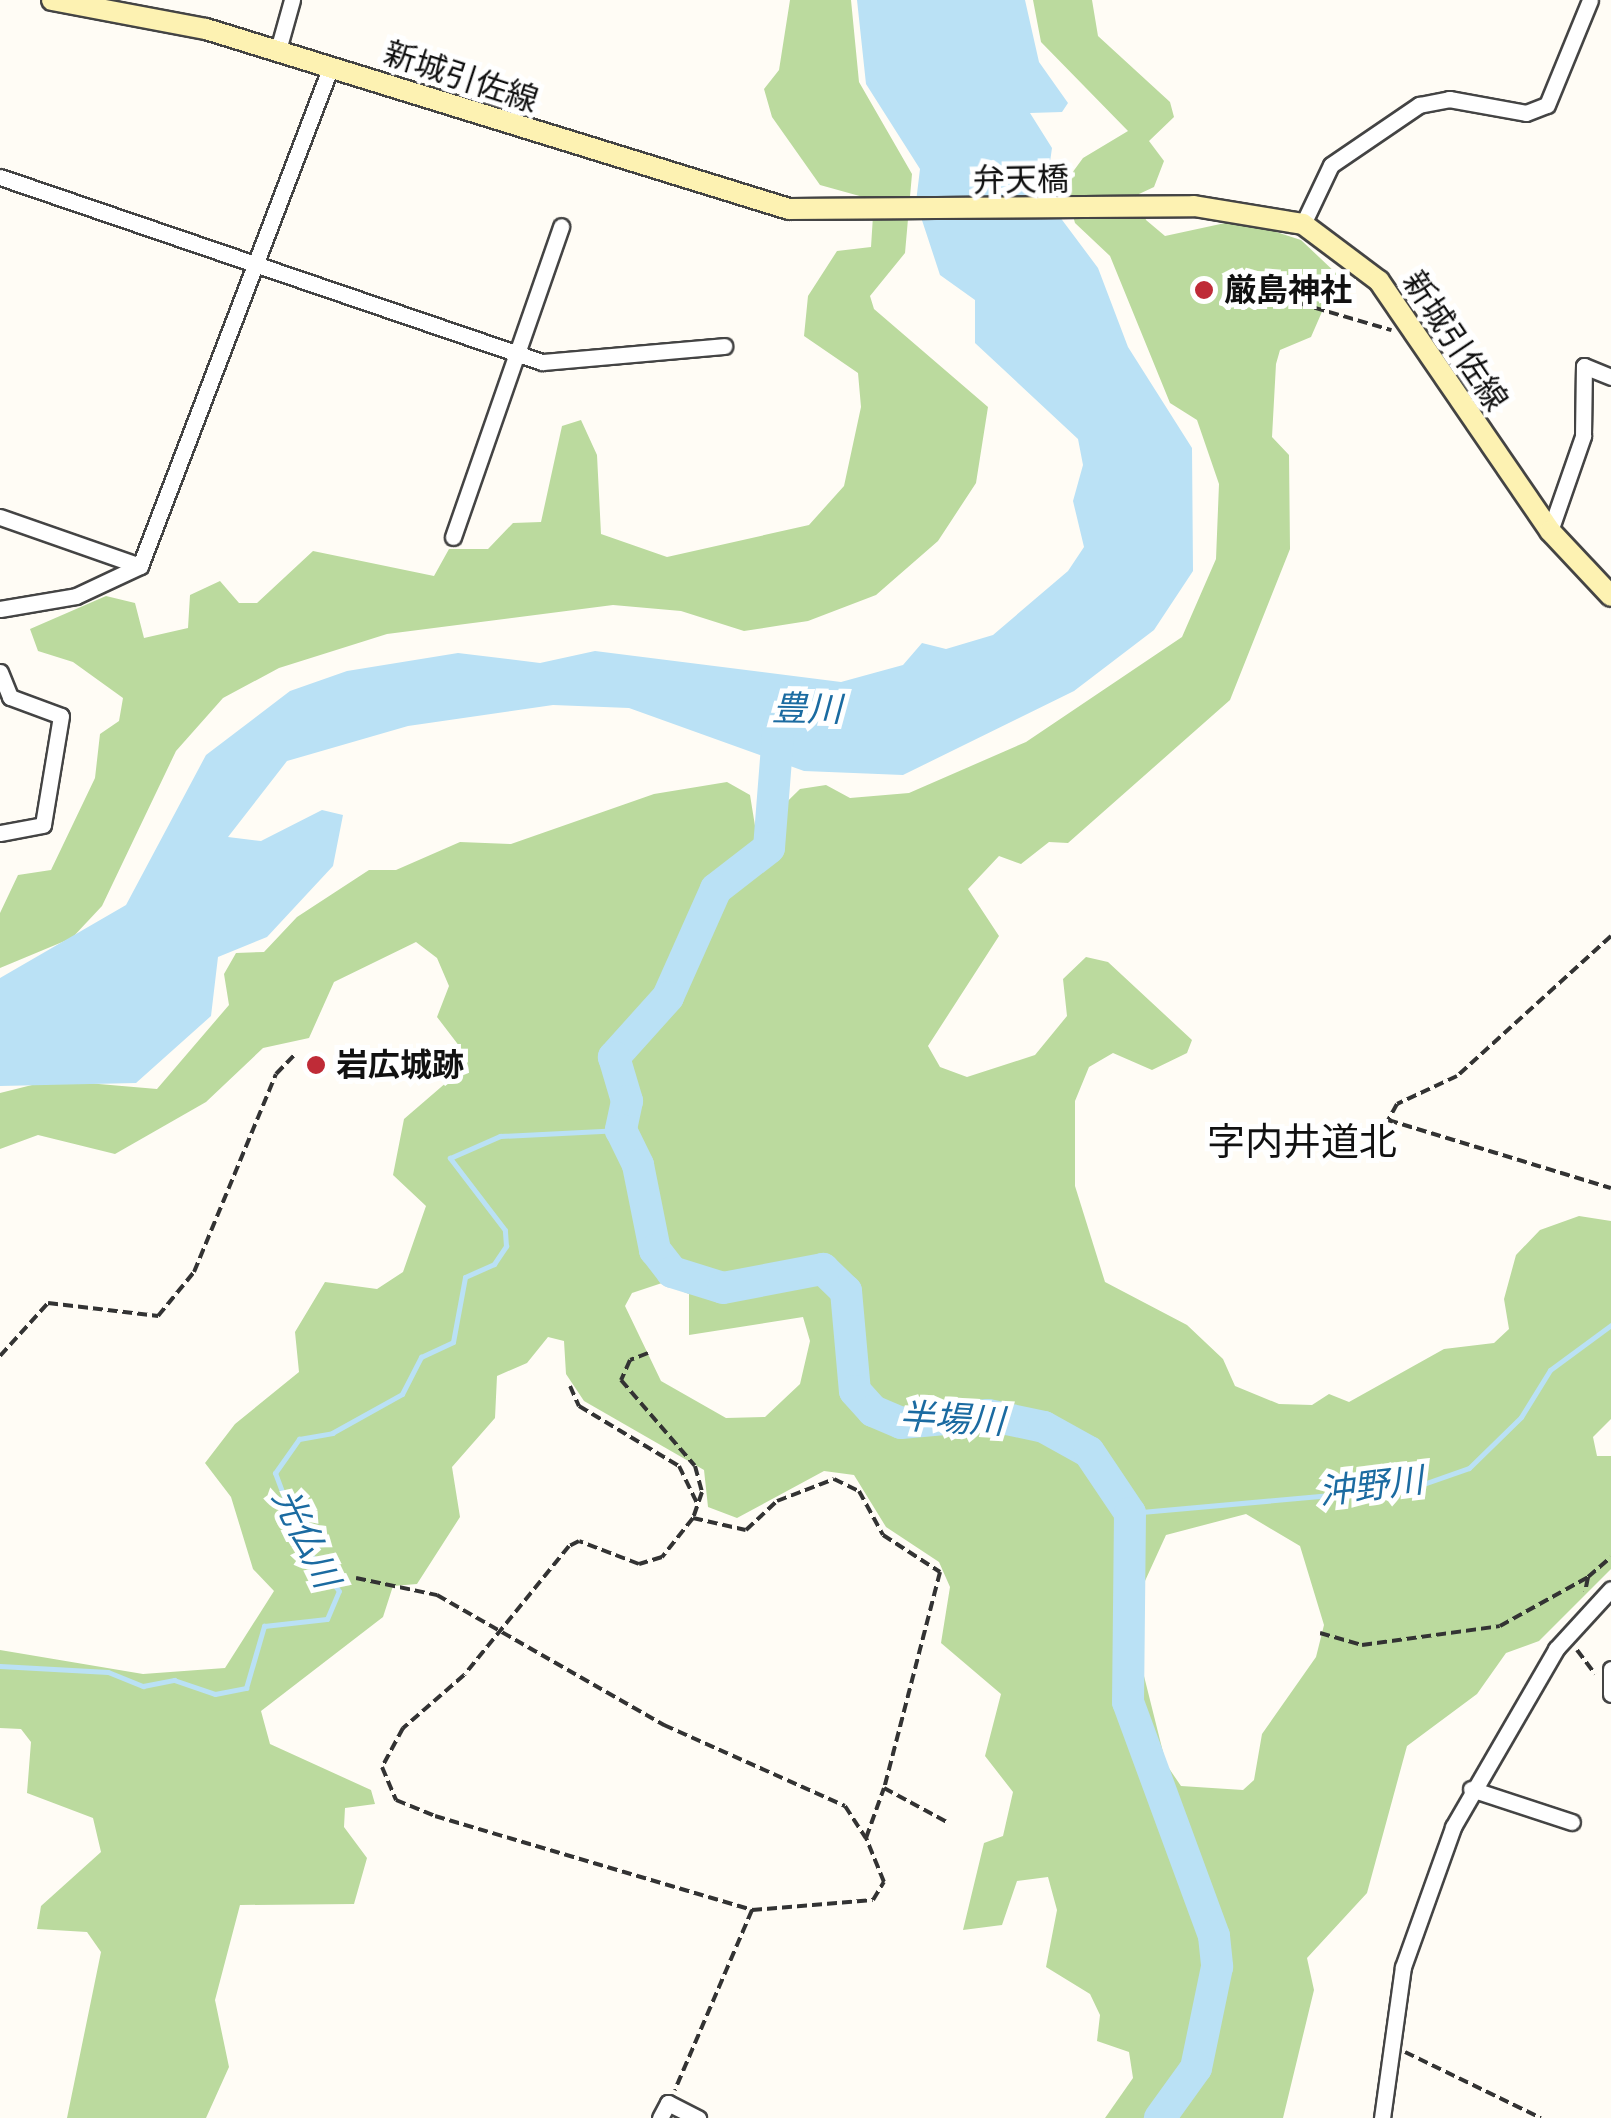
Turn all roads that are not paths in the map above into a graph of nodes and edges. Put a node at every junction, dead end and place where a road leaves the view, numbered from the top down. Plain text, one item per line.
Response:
1 (52, 0) edge
2 (292, 0) edge
3 (1590, 0) edge
4 (278, 50) junction
5 (331, 66) junction
6 (0, 177) edge
7 (1194, 206) joint
8 (850, 215) joint
9 (1303, 224) junction
10 (561, 226) dead end
11 (249, 263) junction
12 (724, 346) dead end
13 (518, 355) junction
14 (1611, 377) edge
15 (0, 517) edge
16 (1550, 531) junction
17 (453, 537) dead end
18 (140, 566) junction
19 (1611, 596) edge
20 (0, 610) edge
21 (0, 672) edge
22 (0, 833) edge
23 (1611, 1589) edge
24 (1611, 1669) edge
25 (1608, 1689) edge
26 (1471, 1789) junction
27 (1572, 1822) dead end
28 (664, 2110) edge
29 (698, 2118) edge
30 (1382, 2118) edge

1 - 4 main road, 新城引佐線
2 - 4 street
3 - 9 street
4 - 5 main road, 新城引佐線
5 - 8 main road, 新城引佐線
5 - 11 street
6 - 11 street
7 - 8 main road, 弁天橋
7 - 9 main road, 新城引佐線
9 - 16 main road, 新城引佐線
10 - 13 street
11 - 13 street
11 - 18 street
12 - 13 street
13 - 17 street
14 - 16 street
15 - 18 street
16 - 19 main road, 新城引佐線
18 - 20 street
21 - 22 street
23 - 26 street
24 - 25 street
26 - 27 street
26 - 30 street
28 - 29 street

